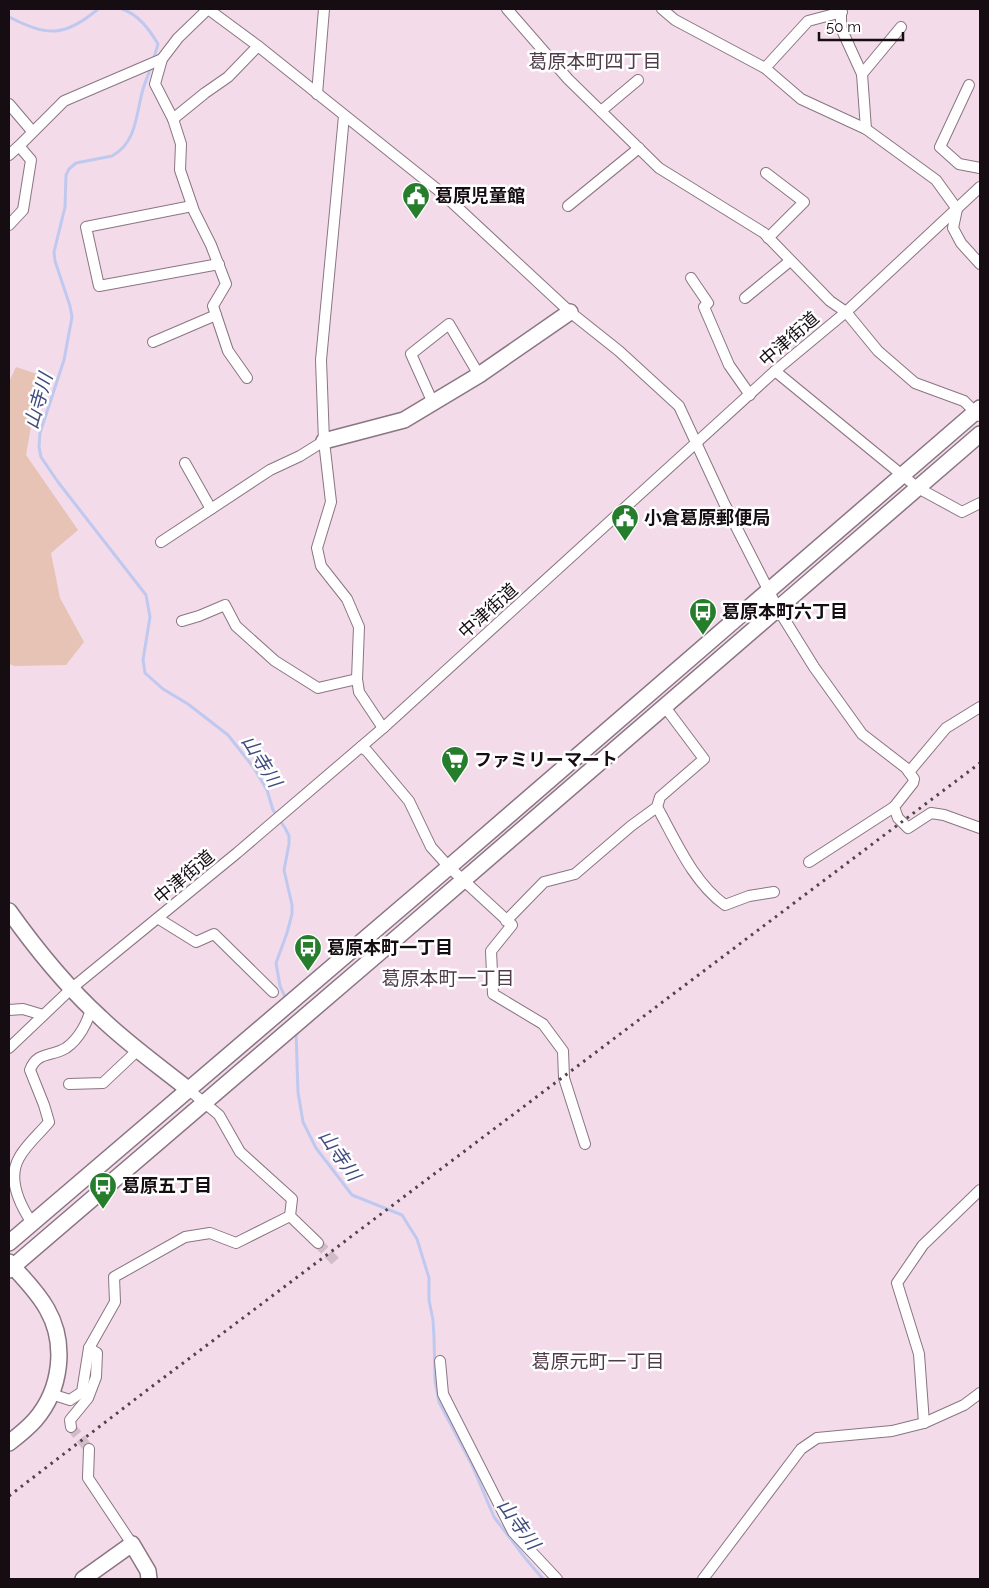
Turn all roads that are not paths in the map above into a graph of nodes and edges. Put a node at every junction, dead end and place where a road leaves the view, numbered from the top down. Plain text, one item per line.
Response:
1 (208, 9) edge
2 (324, 9) edge
3 (507, 9) edge
4 (662, 9) edge
5 (841, 10) edge
6 (901, 27) dead end
7 (258, 46) junction
8 (161, 59) junction
9 (764, 68) junction
10 (862, 74) junction
11 (638, 80) dead end
12 (968, 85) dead end
13 (317, 94) junction
14 (9, 104) edge
15 (601, 112) junction
16 (344, 116) junction
17 (174, 119) junction
18 (866, 129) junction
19 (32, 131) junction
20 (19, 146) junction
21 (639, 148) junction
22 (9, 155) edge
23 (980, 168) edge
24 (766, 173) dead end
25 (980, 187) edge
26 (192, 206) junction
27 (568, 206) dead end
28 (957, 209) junction
29 (9, 225) edge
30 (768, 238) junction
31 (790, 261) junction
32 (218, 264) junction
33 (980, 264) edge
34 (691, 278) dead end
35 (745, 298) dead end
36 (570, 312) junction
37 (846, 312) junction
38 (216, 315) junction
39 (154, 342) dead end
40 (775, 371) junction
41 (479, 376) junction
42 (248, 378) dead end
43 (750, 395) junction
44 (433, 403) junction
45 (979, 412) edge
46 (980, 434) edge
47 (324, 441) junction
48 (697, 444) junction
49 (185, 463) dead end
50 (903, 475) junction
51 (918, 488) junction
52 (980, 503) edge
53 (211, 509) junction
54 (161, 542) dead end
55 (768, 591) junction
56 (778, 609) junction
57 (182, 621) dead end
58 (356, 679) junction
59 (665, 707) junction
60 (980, 707) edge
61 (383, 728) junction
62 (361, 747) junction
63 (909, 772) junction
64 (657, 806) junction
65 (894, 808) junction
66 (980, 828) edge
67 (809, 862) dead end
68 (449, 867) junction
69 (464, 881) junction
70 (774, 892) dead end
71 (9, 911) edge
72 (159, 919) junction
73 (506, 920) junction
74 (72, 988) junction
75 (273, 992) dead end
76 (91, 1008) junction
77 (9, 1010) edge
78 (43, 1015) junction
79 (9, 1048) edge
80 (138, 1050) junction
81 (69, 1084) dead end
82 (189, 1090) junction
83 (204, 1102) junction
84 (584, 1144) dead end
85 (980, 1190) edge
86 (290, 1216) junction
87 (32, 1223) junction
88 (9, 1243) edge
89 (318, 1243) tunnel mouth
90 (10, 1266) edge
91 (89, 1348) junction
92 (440, 1361) dead end
93 (980, 1393) edge
94 (51, 1394) junction
95 (924, 1423) junction
96 (71, 1428) dead end
97 (9, 1443) edge
98 (88, 1450) tunnel mouth
99 (132, 1544) junction
100 (83, 1579) edge
101 (149, 1579) edge
102 (556, 1579) edge
103 (703, 1579) edge

1 - 7 street
1 - 8 street
2 - 13 street
3 - 15 street
4 - 9 street
5 - 9 street
5 - 10 street
6 - 10 street
7 - 13 street
7 - 17 street
8 - 17 street
8 - 19 street
9 - 18 street
10 - 18 street
11 - 15 street
12 - 23 street
13 - 16 street
14 - 19 street
15 - 21 street
16 - 36 street
16 - 47 street
17 - 26 street
18 - 28 street
19 - 20 street
20 - 22 street
20 - 29 street
21 - 27 street
21 - 30 street
24 - 30 street
25 - 28 street, 中津街道
26 - 32 street
26 - 32 street
28 - 33 street
28 - 37 street, 中津街道
30 - 31 street
31 - 35 street
31 - 37 street
32 - 38 street
34 - 43 street
36 - 41 street
36 - 48 street
37 - 40 street, 中津街道
37 - 45 street
38 - 39 street
38 - 42 street
40 - 43 street, 中津街道
40 - 50 street
41 - 44 street
41 - 44 street
43 - 48 street, 中津街道
44 - 47 street
45 - 50 street
46 - 51 street
47 - 53 street
47 - 58 street
48 - 55 street
48 - 61 street, 中津街道
49 - 53 street
50 - 51 street
50 - 55 street
51 - 52 street
51 - 56 street
53 - 54 street
55 - 56 street
55 - 68 street
56 - 59 street
56 - 63 street
57 - 58 street
58 - 61 street
59 - 64 street
59 - 69 street
60 - 63 street
61 - 62 street, 中津街道
62 - 68 street
62 - 72 street, 中津街道
63 - 65 street
64 - 70 street
64 - 73 street
65 - 66 street
65 - 67 street
68 - 69 street
68 - 82 street
69 - 73 street
69 - 83 street
71 - 74 street
72 - 74 street, 中津街道
72 - 75 street
73 - 84 street
74 - 76 street
74 - 78 street, 中津街道
76 - 80 street
76 - 87 street
77 - 78 street
78 - 79 street, 中津街道
80 - 81 street
80 - 82 street
82 - 83 street
82 - 87 street
83 - 86 street
83 - 90 street
85 - 95 street
86 - 89 street
86 - 91 street
87 - 88 street
90 - 94 street
91 - 94 street
91 - 96 street
92 - 102 street
93 - 95 street
94 - 97 street
95 - 103 street
98 - 99 street
99 - 100 street
99 - 101 street

